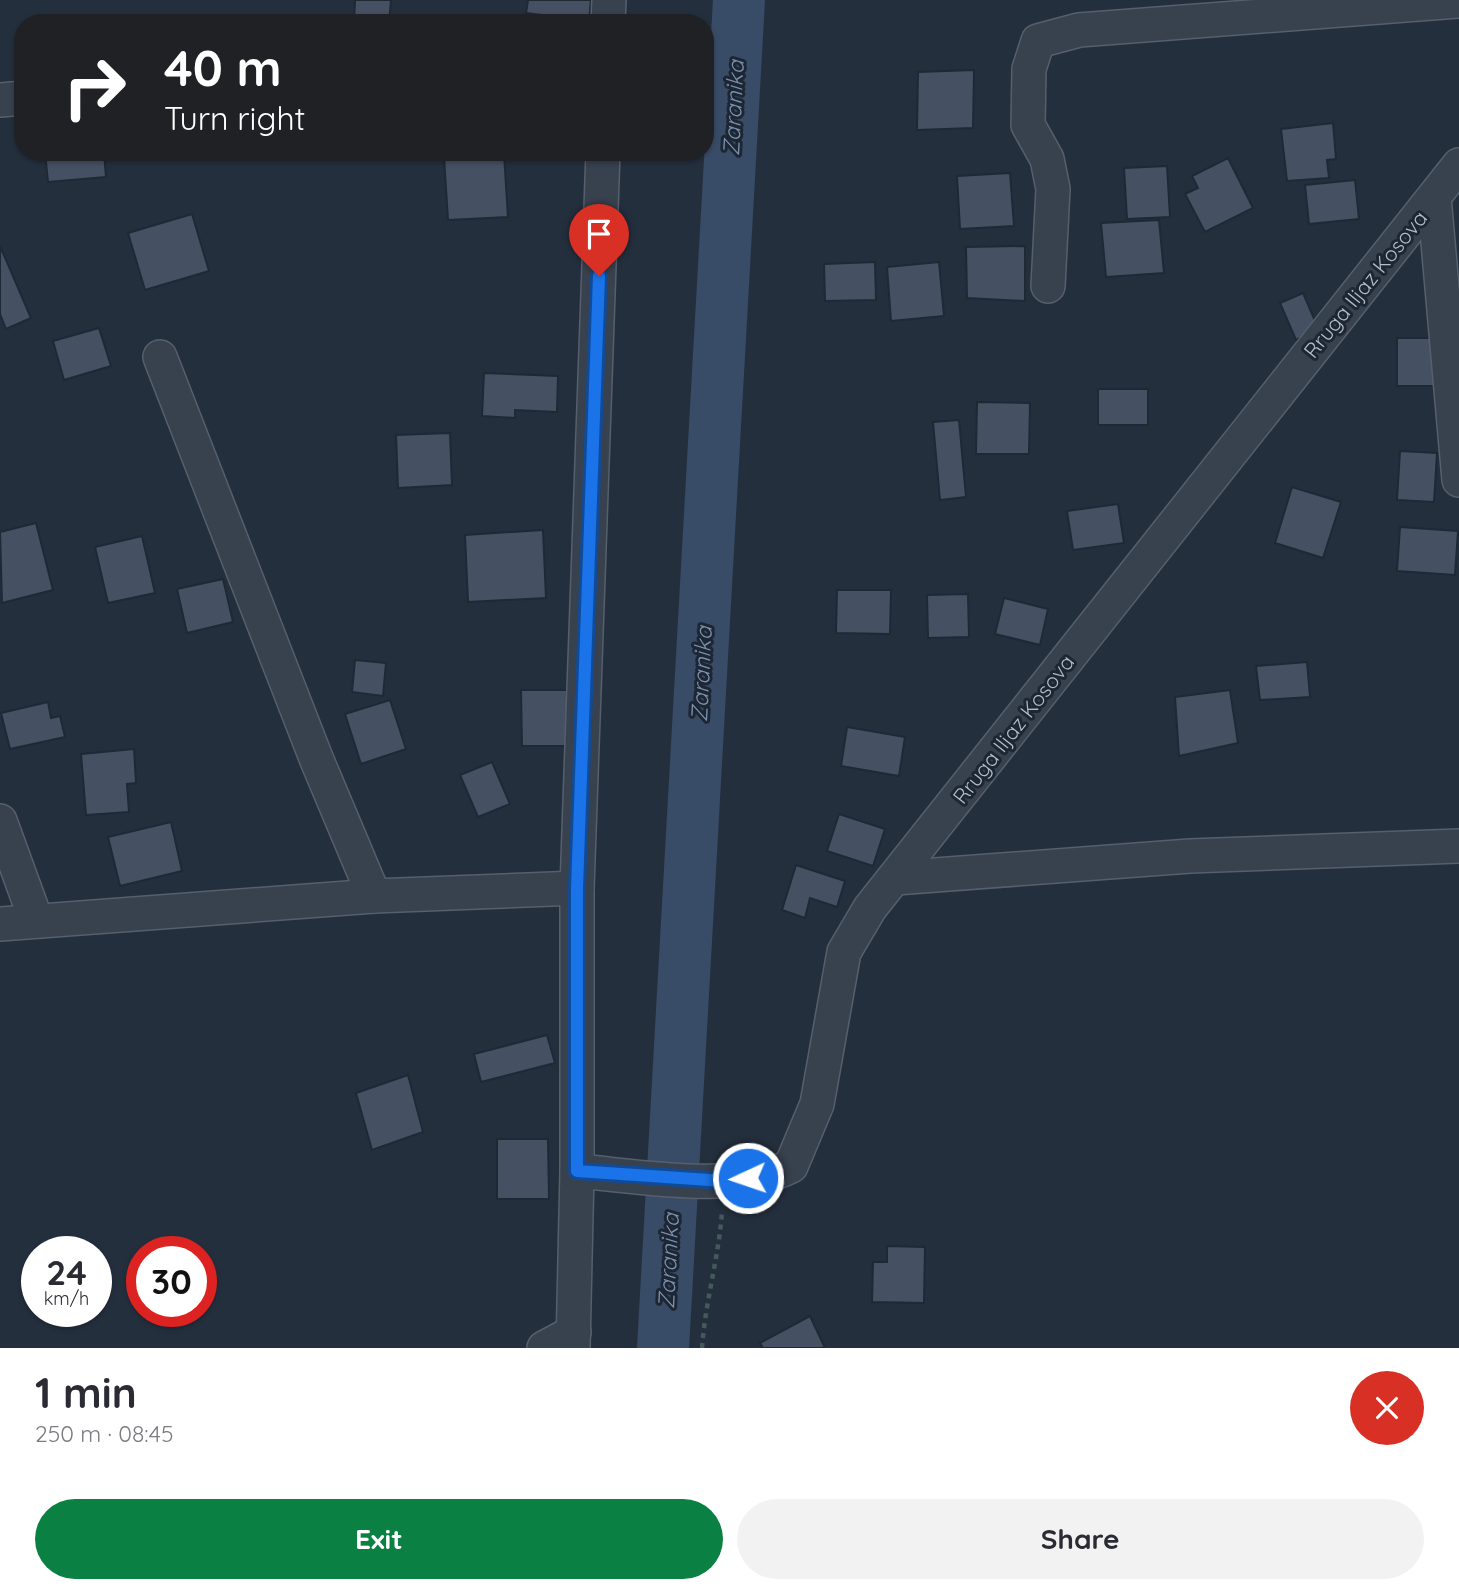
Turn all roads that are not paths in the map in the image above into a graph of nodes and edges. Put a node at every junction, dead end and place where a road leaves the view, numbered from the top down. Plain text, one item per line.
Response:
1 (1438, 1) edge
2 (603, 161) edge
3 (1459, 165) edge
4 (1434, 197) junction
5 (1048, 286) dead end
6 (160, 357) dead end
7 (1459, 480) edge
8 (0, 821) edge
9 (1459, 846) edge
10 (895, 878) junction
11 (577, 888) junction
12 (374, 896) junction
13 (36, 920) junction
14 (0, 924) edge
15 (577, 1171) junction
16 (573, 1340) edge
17 (544, 1348) edge

1 - 5 street
2 - 11 street
3 - 4 street, Rruga Iljaz Kosova
4 - 7 street
4 - 10 street, Rruga Iljaz Kosova
6 - 12 street
8 - 13 street
9 - 10 street
10 - 15 street, Rruga Iljaz Kosova
11 - 12 street
11 - 15 street
12 - 13 street
13 - 14 street
15 - 16 street
16 - 17 street

